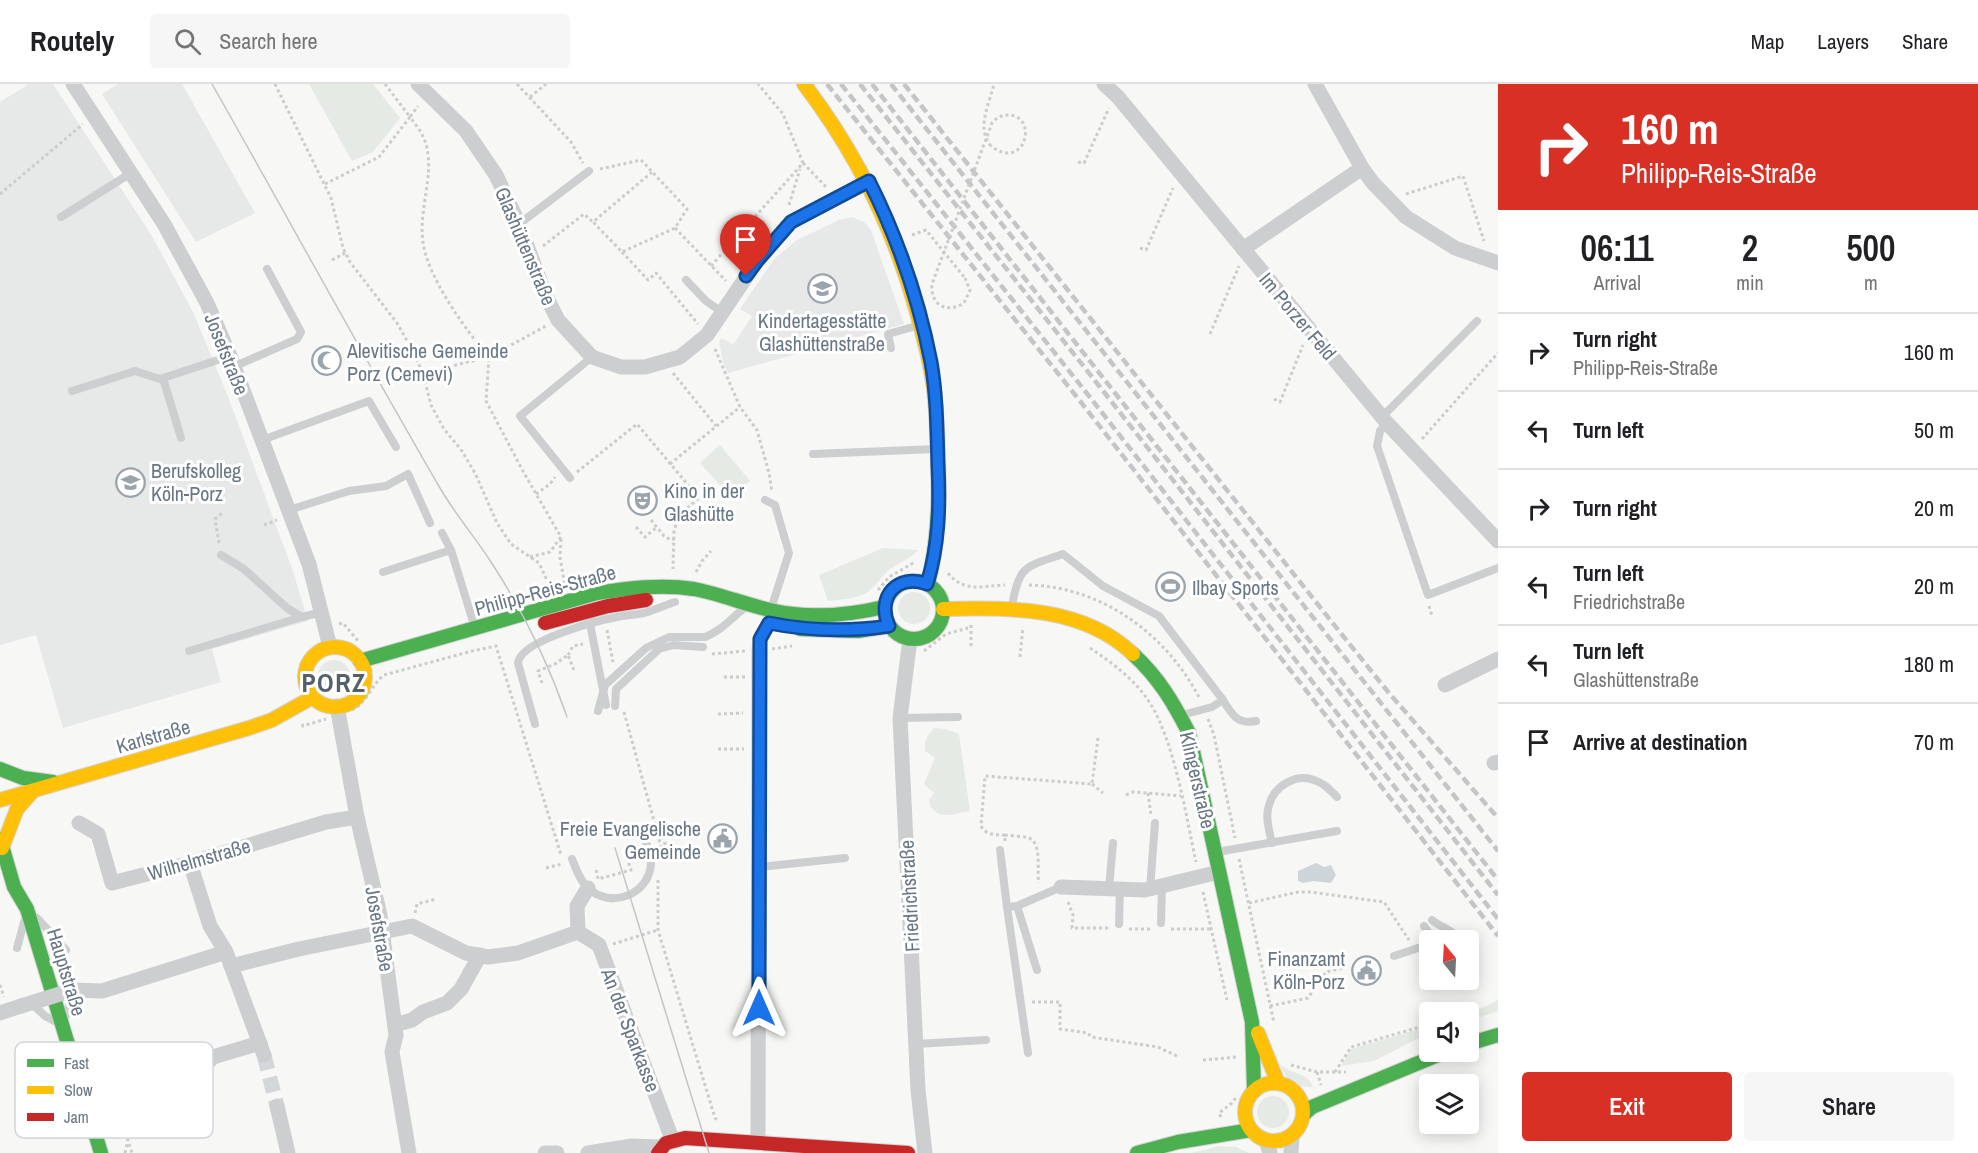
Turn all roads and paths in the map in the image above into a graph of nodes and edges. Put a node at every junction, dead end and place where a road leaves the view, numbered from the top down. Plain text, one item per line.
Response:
1 (74, 84) edge
2 (274, 84) edge
3 (385, 84) edge
4 (517, 84) edge
5 (546, 84) edge
6 (758, 84) edge
7 (804, 84) edge
8 (994, 84) edge
9 (1315, 84) edge
10 (423, 89) edge
11 (1110, 89) edge
12 (530, 98) junction
13 (410, 117) junction
14 (85, 123) dead end
15 (1093, 127) dead end
16 (1100, 129) junction
17 (1078, 162) dead end
18 (802, 165) junction
19 (1362, 168) junction
20 (589, 171) junction
21 (652, 172) junction
22 (1180, 172) junction
23 (131, 173) junction
24 (869, 181) junction
25 (325, 184) junction
26 (0, 194) edge
27 (834, 198) junction
28 (1389, 200) junction
29 (1156, 210) dead end
30 (1162, 212) junction
31 (1482, 217) dead end
32 (61, 218) dead end
33 (1476, 219) junction
34 (593, 222) junction
35 (791, 222) junction
36 (519, 224) junction
37 (675, 228) junction
38 (896, 240) junction
39 (1140, 248) dead end
40 (1244, 250) junction
41 (622, 252) junction
42 (345, 254) junction
43 (531, 256) junction
44 (332, 260) dead end
45 (1494, 262) edge
46 (711, 266) junction
47 (267, 269) dead end
48 (686, 280) dead end
49 (1221, 291) dead end
50 (735, 292) junction
51 (1227, 293) junction
52 (722, 312) junction
53 (1477, 321) dead end
54 (921, 325) junction
55 (1204, 330) dead end
56 (1309, 330) junction
57 (707, 334) junction
58 (891, 348) dead end
59 (1498, 353) edge
60 (592, 357) junction
61 (232, 362) junction
62 (665, 363) junction
63 (1288, 365) dead end
64 (1294, 367) junction
65 (424, 377) junction
66 (163, 378) junction
67 (72, 391) dead end
68 (1274, 399) dead end
69 (740, 407) junction
70 (1384, 420) junction
71 (717, 426) junction
72 (181, 438) dead end
73 (262, 440) junction
74 (396, 447) dead end
75 (938, 449) junction
76 (1412, 451) junction
77 (813, 454) dead end
78 (670, 464) junction
79 (562, 468) junction
80 (570, 478) joint
81 (536, 494) dead end
82 (765, 500) dead end
83 (775, 505) junction
84 (222, 513) dead end
85 (284, 515) junction
86 (651, 520) dead end
87 (430, 523) dead end
88 (264, 525) dead end
89 (636, 527) dead end
90 (657, 527) junction
91 (442, 533) dead end
92 (561, 537) dead end
93 (674, 539) junction
94 (1498, 541) edge
95 (452, 550) junction
96 (221, 555) joint
97 (932, 568) junction
98 (1498, 568) edge
99 (384, 572) dead end
100 (673, 577) dead end
101 (927, 584) junction
102 (1016, 584) junction
103 (626, 588) junction
104 (567, 592) dead end
105 (873, 597) dead end
106 (681, 602) joint
107 (557, 604) junction
108 (750, 604) junction
109 (884, 607) junction
110 (1012, 608) junction
111 (596, 609) junction
112 (943, 609) junction
113 (717, 610) dead end
114 (322, 612) junction
115 (735, 615) junction
116 (302, 617) junction
117 (770, 617) junction
118 (590, 624) junction
119 (1014, 625) dead end
120 (1023, 625) junction
121 (889, 626) junction
122 (616, 627) dead end
123 (1033, 627) dead end
124 (476, 628) junction
125 (971, 628) dead end
126 (910, 639) junction
127 (802, 645) dead end
128 (330, 647) junction
129 (1090, 648) dead end
130 (971, 649) dead end
131 (759, 650) junction
132 (189, 651) dead end
133 (703, 651) joint
134 (1020, 657) dead end
135 (1498, 659) edge
136 (362, 667) junction
137 (599, 670) junction
138 (575, 673) dead end
139 (759, 676) junction
140 (724, 677) dead end
141 (542, 683) dead end
142 (1445, 685) dead end
143 (313, 697) junction
144 (1222, 700) junction
145 (1205, 709) junction
146 (338, 711) junction
147 (598, 711) dead end
148 (624, 712) dead end
149 (759, 712) junction
150 (718, 714) dead end
151 (1181, 715) junction
152 (958, 717) dead end
153 (900, 718) junction
154 (1256, 721) dead end
155 (535, 724) dead end
156 (1098, 738) dead end
157 (718, 749) dead end
158 (759, 749) junction
159 (0, 769) edge
160 (59, 783) junction
161 (1092, 784) junction
162 (32, 792) junction
163 (1102, 793) dead end
164 (1148, 793) junction
165 (1126, 795) dead end
166 (1181, 796) junction
167 (1337, 797) dead end
168 (0, 800) edge
169 (357, 817) junction
170 (658, 819) dead end
171 (80, 823) dead end
172 (1155, 823) joint
173 (1337, 831) dead end
174 (1005, 835) junction
175 (645, 840) dead end
176 (1113, 843) dead end
177 (1272, 843) junction
178 (1, 844) edge
179 (662, 847) junction
180 (1237, 849) junction
181 (1000, 850) joint
182 (1215, 853) junction
183 (663, 858) dead end
184 (845, 858) dead end
185 (572, 859) dead end
186 (628, 861) dead end
187 (190, 863) junction
188 (564, 864) junction
189 (759, 867) junction
190 (546, 868) dead end
191 (596, 870) dead end
192 (1219, 872) junction
193 (567, 873) dead end
194 (1200, 877) junction
195 (658, 878) dead end
196 (1156, 887) junction
197 (588, 888) junction
198 (1114, 889) junction
199 (1056, 890) junction
200 (436, 899) dead end
201 (1248, 903) junction
202 (1242, 904) dead end
203 (1017, 906) junction
204 (1007, 907) junction
205 (27, 909) junction
206 (1432, 920) dead end
207 (1161, 923) dead end
208 (1119, 924) dead end
209 (412, 926) junction
210 (1424, 926) dead end
211 (657, 930) junction
212 (1427, 930) edge
213 (1449, 930) edge
214 (382, 931) junction
215 (578, 932) junction
216 (17, 948) dead end
217 (600, 948) junction
218 (1419, 948) edge
219 (1414, 949) junction
220 (66, 950) dead end
221 (480, 955) junction
222 (1394, 956) dead end
223 (229, 959) junction
224 (1342, 968) dead end
225 (1037, 970) dead end
226 (73, 992) junction
227 (1021, 1003) junction
228 (1270, 1006) junction
229 (15, 1008) edge
230 (1229, 1010) dead end
231 (1252, 1022) junction
232 (62, 1025) junction
233 (395, 1025) junction
234 (1275, 1026) dead end
235 (1419, 1027) edge
236 (1498, 1035) edge
237 (987, 1040) dead end
238 (1479, 1041) edge
239 (67, 1042) edge
240 (916, 1044) junction
241 (1028, 1053) dead end
242 (1240, 1056) dead end
243 (213, 1057) edge
244 (1179, 1057) dead end
245 (1203, 1060) dead end
246 (1420, 1062) edge
247 (1335, 1072) dead end
248 (1384, 1076) junction
249 (1278, 1083) junction
250 (1254, 1091) junction
251 (1297, 1093) junction
252 (277, 1106) tunnel mouth
253 (1245, 1109) junction
254 (1303, 1115) junction
255 (724, 1124) dead end
256 (1251, 1130) junction
257 (1292, 1135) junction
258 (96, 1138) edge
259 (130, 1138) edge
260 (1178, 1142) junction
261 (129, 1143) junction
262 (758, 1143) junction
263 (663, 1146) edge
264 (1268, 1146) edge
265 (101, 1153) edge
266 (125, 1153) edge
267 (132, 1153) edge
268 (288, 1153) edge
269 (410, 1153) edge
270 (545, 1153) edge
271 (557, 1153) edge
272 (588, 1153) edge
273 (908, 1153) edge
274 (925, 1153) edge
275 (1137, 1153) edge
276 (1291, 1153) edge

1 - 23 street, Josefstraße
2 - 25 path
3 - 13 path
4 - 12 path
5 - 12 path
6 - 18 path
7 - 24 street
8 - 38 path, bridge
9 - 19 street
10 - 13 path
10 - 36 street, Glashüttenstraße
11 - 16 path
11 - 22 street, Im Porzer Feld
12 - 20 path
13 - 25 path
13 - 65 path
14 - 26 path
15 - 16 path
16 - 17 path
18 - 27 path
18 - 35 path
18 - 46 path
19 - 28 street
19 - 40 street
20 - 21 path
20 - 36 lane
21 - 34 path
21 - 37 path
22 - 30 path
22 - 40 street, Im Porzer Feld
23 - 32 lane
23 - 61 street, Josefstraße
24 - 27 street, Glashüttenstraße
24 - 38 street
25 - 42 path
27 - 35 street, Glashüttenstraße
28 - 33 path
28 - 45 street
29 - 30 path
30 - 39 path
31 - 33 path
33 - 45 path
34 - 41 path
34 - 43 path
35 - 50 street, Glashüttenstraße
36 - 43 street, Glashüttenstraße
37 - 41 path
37 - 46 path
38 - 54 street
40 - 51 path
40 - 56 street, Im Porzer Feld
41 - 57 path
42 - 44 path
42 - 65 path
43 - 60 street, Glashüttenstraße
46 - 50 path
47 - 61 lane
48 - 52 lane
49 - 51 path
50 - 52 street, Glashüttenstraße
51 - 55 path
52 - 57 street, Glashüttenstraße
53 - 70 lane
54 - 58 lane
54 - 75 street
56 - 64 path
56 - 70 street, Im Porzer Feld
57 - 62 street, Glashüttenstraße
57 - 69 path
59 - 76 path
60 - 62 street, Glashüttenstraße
60 - 79 lane
61 - 66 lane
61 - 73 street, Josefstraße
62 - 71 path
63 - 64 path
64 - 68 path
65 - 107 path
66 - 67 lane
66 - 72 lane
69 - 71 path
69 - 83 path
70 - 76 street, Im Porzer Feld
70 - 98 lane
71 - 78 path
73 - 74 lane
73 - 85 street, Josefstraße
75 - 77 lane
75 - 97 street
76 - 94 street, Im Porzer Feld
78 - 80 path
78 - 93 path
79 - 80 lane
79 - 81 path
82 - 83 lane
83 - 117 lane
84 - 96 path
85 - 87 lane
85 - 88 path
85 - 114 street, Josefstraße
86 - 90 path
89 - 90 path
90 - 93 path
91 - 95 lane
92 - 104 path
93 - 100 path
95 - 99 lane
95 - 124 lane
96 - 116 lane
97 - 101 street
97 - 102 path
97 - 105 path
101 - 109 street
101 - 112 street
102 - 110 lane
102 - 144 lane
102 - 145 path
103 - 107 street, Philipp-Reis-Straße
103 - 108 street, Philipp-Reis-Straße
103 - 111 lane
106 - 111 street, Philipp-Reis-Straße
106 - 118 lane
107 - 124 street, Philipp-Reis-Straße
108 - 115 lane
108 - 117 street, Philipp-Reis-Straße
109 - 117 street, Philipp-Reis-Straße
109 - 121 street
110 - 112 street, Klingerstraße
110 - 151 street, Klingerstraße
111 - 118 lane
111 - 136 street, Philipp-Reis-Straße
112 - 126 street
113 - 115 street, Philipp-Reis-Straße
114 - 116 lane
114 - 128 street, Josefstraße
115 - 117 street, Philipp-Reis-Straße
115 - 147 lane, bridge
116 - 132 lane
117 - 121 street, Philipp-Reis-Straße
117 - 131 street
118 - 137 lane
118 - 155 lane
119 - 120 path
120 - 123 path
120 - 134 path
121 - 126 street
122 - 137 path
124 - 136 street, Philipp-Reis-Straße
125 - 130 path
126 - 153 street, Friedrichstraße
127 - 131 path
128 - 136 street
128 - 143 street
129 - 166 path
131 - 133 path
131 - 139 street
133 - 137 lane, bridge
135 - 142 street
136 - 146 street
138 - 141 path
139 - 140 path
139 - 149 street
143 - 146 street
143 - 160 street, Karlstraße
144 - 145 lane
144 - 154 lane
145 - 151 lane
145 - 180 path
146 - 169 street, Josefstraße
146 - 188 path
148 - 179 path
149 - 150 path
149 - 158 street
151 - 182 street, Klingerstraße
152 - 153 lane
153 - 240 street, Friedrichstraße
156 - 161 path
157 - 158 path
158 - 189 street
159 - 160 street
160 - 162 street, Karlstraße
161 - 163 path
161 - 174 path
162 - 168 street, Karlstraße
162 - 178 street
164 - 165 path
164 - 166 path
164 - 172 path
166 - 194 path
167 - 177 lane
169 - 187 street, Wilhelmstraße
169 - 214 street, Josefstraße
170 - 179 path
171 - 187 street, Wilhelmstraße
172 - 196 lane
173 - 177 lane
174 - 181 path
174 - 199 path
175 - 197 lane
176 - 198 lane
177 - 180 lane
178 - 205 street, Hauptstraße
179 - 183 path
180 - 182 lane
180 - 201 path
181 - 204 lane
182 - 192 street, Klingerstraße
184 - 189 lane
185 - 197 lane
186 - 191 path
187 - 223 street
188 - 190 path
188 - 193 path
189 - 262 street
192 - 194 street
192 - 231 street, Klingerstraße
194 - 196 street
194 - 230 path
195 - 211 path
196 - 198 street
196 - 207 lane
197 - 215 street
198 - 199 street
198 - 208 lane
199 - 203 lane
200 - 209 path
201 - 202 path
201 - 219 path
201 - 228 path
203 - 204 lane
203 - 225 lane
204 - 227 lane
205 - 216 lane
205 - 220 lane
205 - 232 street, Hauptstraße
206 - 213 lane
209 - 214 street
209 - 221 street
210 - 212 lane
211 - 217 path
211 - 255 path
214 - 223 street
214 - 233 street, Josefstraße
215 - 217 street, An der Sparkasse
215 - 221 street
217 - 263 street, An der Sparkasse
218 - 219 lane
219 - 222 lane
221 - 233 street
223 - 226 street
223 - 243 street
224 - 228 path
226 - 229 street, bridge
226 - 232 lane
227 - 241 lane
227 - 244 path
228 - 234 path
229 - 232 lane
231 - 249 street, Klingerstraße
231 - 250 street, Klingerstraße
232 - 239 street, Hauptstraße
233 - 269 street, Josefstraße
235 - 247 path
236 - 238 street
237 - 240 lane
240 - 274 street, Friedrichstraße
242 - 245 path
246 - 248 street
248 - 251 street
248 - 254 street
249 - 250 street
249 - 251 street
250 - 253 street
251 - 254 street
252 - 268 street
253 - 256 street
253 - 260 street
254 - 257 street
256 - 260 street
256 - 264 street
257 - 264 street
257 - 276 street
258 - 265 street, Hauptstraße
259 - 261 path
260 - 275 street
261 - 266 path
261 - 267 path
262 - 263 street
262 - 273 street
263 - 272 street
270 - 271 street

